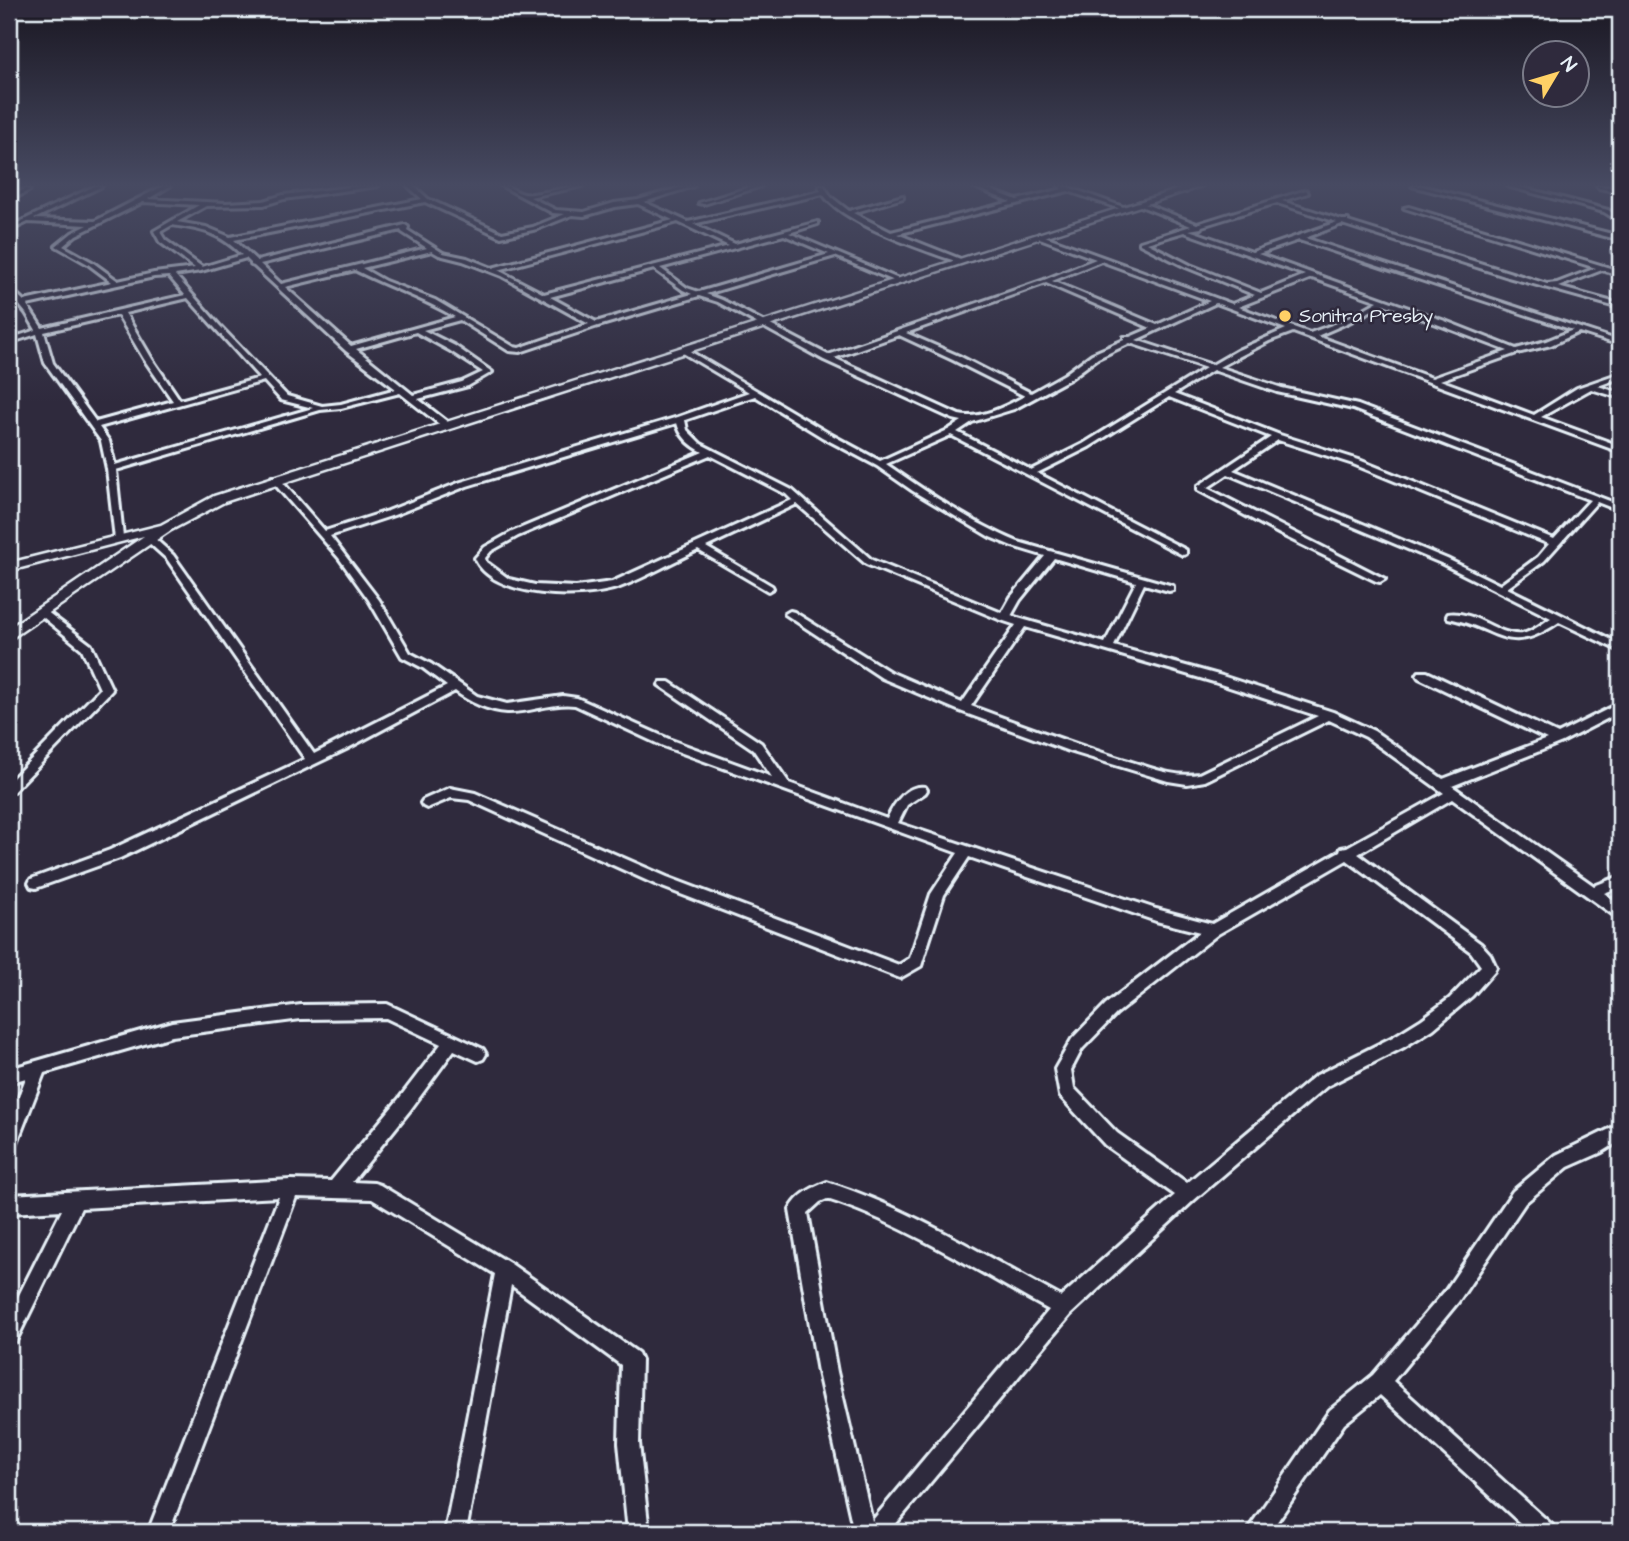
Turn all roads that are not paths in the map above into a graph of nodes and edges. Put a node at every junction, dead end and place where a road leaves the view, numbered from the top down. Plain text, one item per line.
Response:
1 (81, 258) edge
2 (186, 258) edge
3 (239, 258) edge
4 (247, 258) edge
5 (278, 258) edge
6 (394, 258) edge
7 (460, 258) edge
8 (537, 258) edge
9 (692, 258) edge
10 (823, 258) edge
11 (845, 258) edge
12 (953, 258) edge
13 (971, 258) edge
14 (1098, 258) edge
15 (1171, 258) edge
16 (1259, 258) edge
17 (1360, 258) edge
18 (1459, 258) edge
19 (1568, 258) edge
20 (1101, 259) junction
21 (961, 261) junction
22 (253, 264) junction
23 (355, 267) junction
24 (656, 268) junction
25 (1601, 268) junction
26 (201, 269) junction
27 (492, 270) junction
28 (1620, 273) edge
29 (172, 276) junction
30 (1310, 276) junction
31 (899, 281) junction
32 (1046, 281) junction
33 (117, 283) junction
34 (1539, 284) junction
35 (1558, 285) junction
36 (281, 286) junction
37 (9, 289) edge
38 (1565, 291) junction
39 (703, 294) junction
40 (1261, 295) junction
41 (189, 296) junction
42 (545, 296) junction
43 (1215, 301) junction
44 (1384, 301) junction
45 (25, 303) junction
46 (1620, 306) edge
47 (1231, 307) junction
48 (121, 313) junction
49 (460, 318) junction
50 (594, 324) junction
51 (765, 326) junction
52 (1155, 327) junction
53 (1293, 329) junction
54 (417, 330) junction
55 (1578, 330) junction
56 (39, 331) junction
57 (900, 333) junction
58 (1312, 335) junction
59 (1127, 339) junction
60 (9, 341) edge
61 (1620, 343) edge
62 (349, 349) junction
63 (686, 351) junction
64 (1515, 351) junction
65 (827, 358) junction
66 (1211, 368) junction
67 (1620, 375) edge
68 (264, 379) junction
69 (1433, 380) junction
70 (1591, 386) junction
71 (401, 390) junction
72 (755, 393) junction
73 (1168, 394) junction
74 (1030, 396) junction
75 (1620, 396) edge
76 (412, 398) junction
77 (178, 402) junction
78 (322, 408) junction
79 (1536, 417) junction
80 (681, 419) junction
81 (969, 420) junction
82 (96, 425) junction
83 (446, 425) junction
84 (951, 432) junction
85 (1277, 437) junction
86 (1620, 449) edge
87 (708, 453) junction
88 (880, 464) junction
89 (111, 470) junction
90 (1228, 471) junction
91 (1031, 473) junction
92 (275, 479) junction
93 (1595, 499) junction
94 (799, 500) junction
95 (1620, 508) edge
96 (166, 527) junction
97 (326, 534) junction
98 (118, 537) junction
99 (150, 539) junction
100 (1555, 543) junction
101 (700, 547) junction
102 (1183, 552) dead end
103 (1051, 555) junction
104 (9, 567) edge
105 (1380, 579) dead end
106 (1141, 581) junction
107 (768, 588) dead end
108 (1169, 588) dead end
109 (1500, 589) junction
110 (42, 611) junction
111 (790, 614) dead end
112 (1452, 616) dead end
113 (1005, 618) junction
114 (1558, 618) junction
115 (1021, 624) junction
116 (9, 635) edge
117 (1108, 648) junction
118 (1620, 648) edge
119 (1423, 675) dead end
120 (665, 685) dead end
121 (456, 686) junction
122 (964, 708) junction
123 (1620, 708) edge
124 (1329, 715) junction
125 (1558, 738) junction
126 (312, 760) junction
127 (783, 784) junction
128 (9, 789) edge
129 (1447, 789) junction
130 (921, 790) dead end
131 (427, 803) dead end
132 (890, 825) junction
133 (966, 851) junction
134 (1346, 852) junction
135 (1620, 881) edge
136 (36, 883) dead end
137 (1593, 892) junction
138 (1620, 912) edge
139 (1213, 930) junction
140 (451, 1042) junction
141 (478, 1054) dead end
142 (39, 1066) junction
143 (9, 1076) edge
144 (1620, 1132) edge
145 (9, 1142) edge
146 (291, 1188) junction
147 (335, 1190) junction
148 (1188, 1194) junction
149 (76, 1201) junction
150 (9, 1204) edge
151 (505, 1270) junction
152 (1063, 1308) junction
153 (9, 1334) edge
154 (1380, 1382) junction
155 (159, 1532) edge
156 (455, 1532) edge
157 (639, 1532) edge
158 (864, 1532) edge
159 (876, 1532) edge
160 (1258, 1532) edge
161 (1545, 1532) edge

1 - 33 street
2 - 26 street
3 - 26 street
4 - 22 street
5 - 22 street
6 - 23 street
7 - 27 street
8 - 27 street
9 - 24 street
10 - 39 street
11 - 31 street
12 - 21 street
13 - 21 street
14 - 20 street
15 - 40 street
16 - 30 street
17 - 55 street
18 - 34 street
19 - 25 street
20 - 32 street
20 - 43 street
21 - 31 street
22 - 36 street
23 - 36 street
23 - 49 street
24 - 39 street
24 - 42 street
25 - 28 street
25 - 35 street
26 - 29 street
27 - 42 street
29 - 33 street
29 - 41 street
30 - 40 street
30 - 44 street
31 - 51 street
32 - 52 street
32 - 57 street
33 - 45 street
34 - 35 street
34 - 38 street
35 - 38 street
36 - 62 street
37 - 45 street
38 - 46 street
39 - 50 street
39 - 51 street
40 - 47 street
41 - 48 street
41 - 68 street
42 - 50 street
43 - 47 street
43 - 52 street
44 - 58 street
44 - 64 street
45 - 56 street
47 - 53 street
48 - 56 street
48 - 77 street
49 - 50 street
49 - 54 street
51 - 63 street
51 - 65 street
52 - 59 street
53 - 58 street
53 - 66 street
54 - 62 street
54 - 76 street
55 - 61 street
55 - 64 street
56 - 60 street
56 - 82 street
57 - 65 street
57 - 74 street
58 - 69 street
59 - 66 street
59 - 74 street
62 - 71 street
63 - 72 street
63 - 83 street
64 - 69 street
65 - 81 street
66 - 73 street
66 - 93 street
67 - 70 street
68 - 77 street
68 - 78 street
69 - 79 street
70 - 75 street
70 - 79 street
71 - 76 street
71 - 78 street
72 - 80 street
72 - 88 street
73 - 85 street
73 - 91 street
74 - 81 street
76 - 83 street
77 - 82 street
78 - 89 street
79 - 86 street
80 - 87 street
80 - 97 street
81 - 84 street
82 - 89 street
83 - 92 street
84 - 88 street
84 - 91 street
85 - 90 street
85 - 100 street
87 - 94 street
87 - 101 street
88 - 103 street
89 - 98 street
90 - 105 street
90 - 109 street
91 - 102 street
92 - 96 street
92 - 97 street
93 - 95 street
93 - 100 street
94 - 101 street
94 - 113 street
96 - 98 street
96 - 99 street
97 - 121 street
98 - 104 street
99 - 110 street
99 - 126 street
100 - 109 street
101 - 107 street
103 - 106 street
103 - 113 street
106 - 108 street
106 - 117 street
109 - 114 street
110 - 116 street
110 - 128 street
111 - 122 street
112 - 114 street
113 - 115 street
114 - 118 street
115 - 117 street
115 - 122 street
117 - 124 street
119 - 125 street
120 - 127 street
121 - 126 street
121 - 127 street
122 - 124 street
123 - 125 street
124 - 129 street
125 - 129 street
126 - 136 street
127 - 132 street
129 - 134 street
129 - 137 street
130 - 132 street
131 - 133 street
132 - 133 street
133 - 139 street
134 - 139 street
134 - 148 street
135 - 137 street
137 - 138 street
139 - 148 street
140 - 141 street
140 - 142 street
140 - 147 street
142 - 143 street
142 - 145 street
144 - 154 street
146 - 147 street
146 - 149 street
146 - 155 street
147 - 151 street
148 - 152 street
149 - 150 street
149 - 153 street
151 - 156 street
151 - 157 street
152 - 158 street
152 - 159 street
154 - 160 street
154 - 161 street

